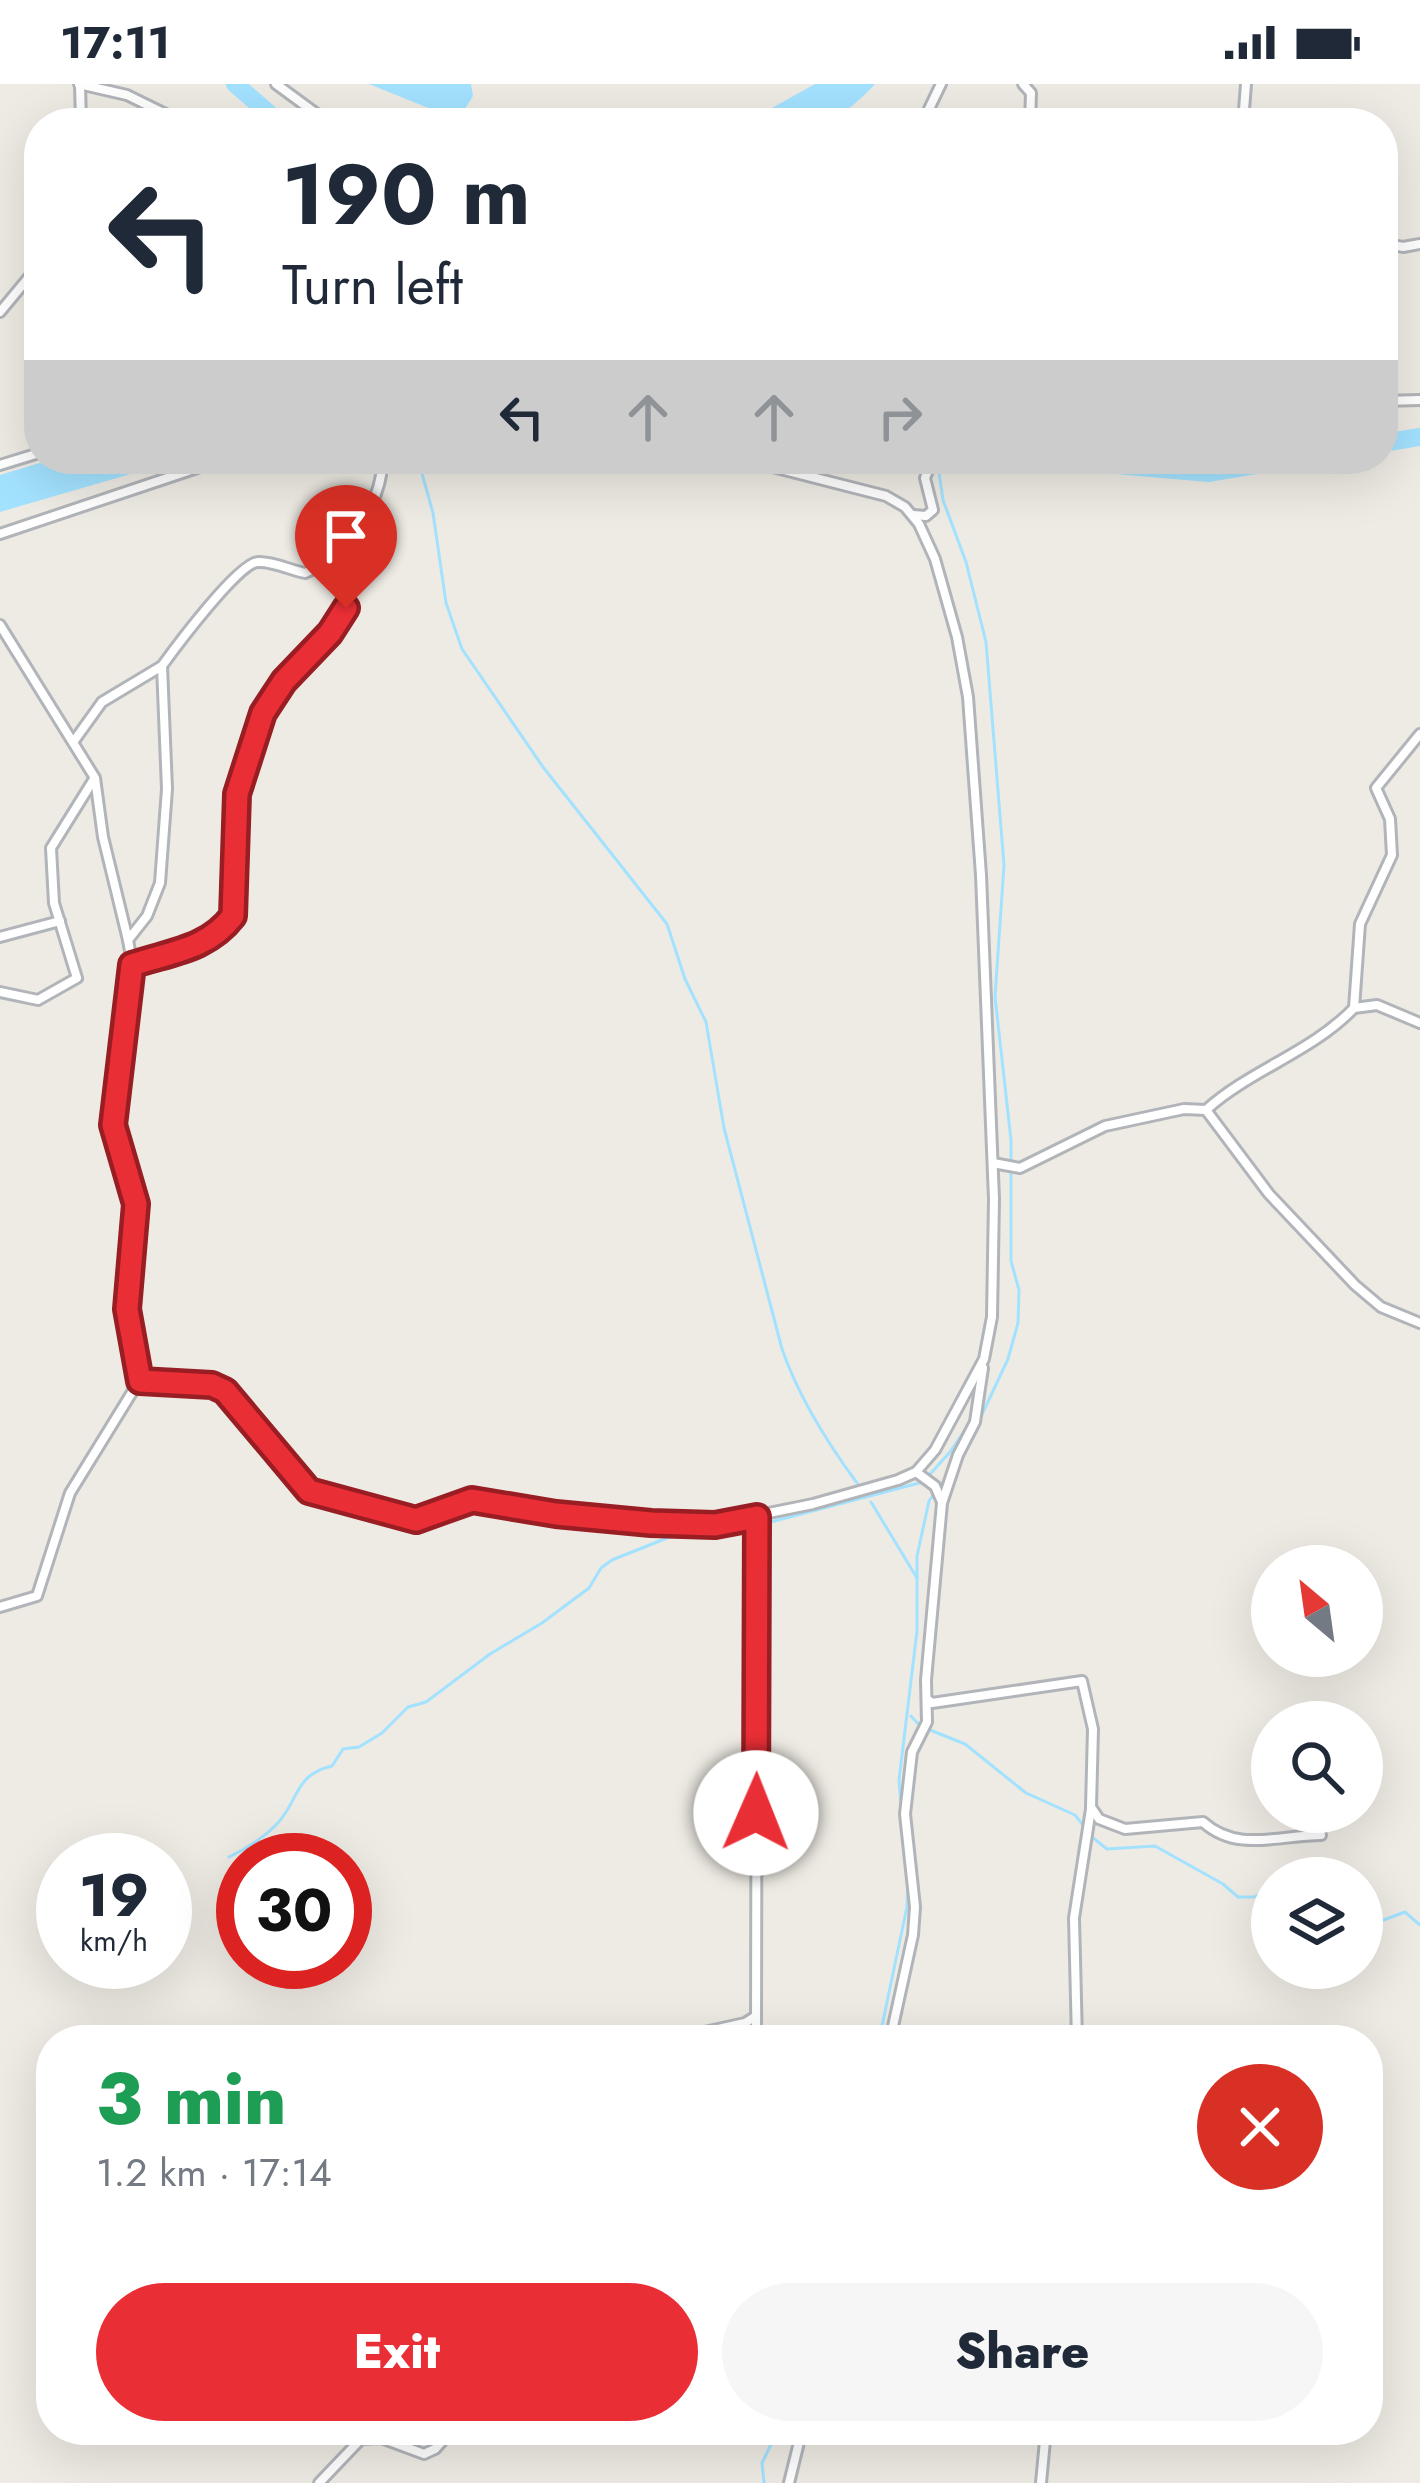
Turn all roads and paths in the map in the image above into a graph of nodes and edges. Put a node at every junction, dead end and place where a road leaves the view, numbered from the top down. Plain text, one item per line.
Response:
1 (80, 84) edge
2 (275, 84) edge
3 (153, 108) edge
4 (308, 108) edge
5 (24, 283) edge
6 (0, 312) edge
7 (179, 474) edge
8 (381, 474) edge
9 (800, 474) edge
10 (927, 474) edge
11 (913, 515) junction
12 (0, 534) edge
13 (341, 551) junction
14 (0, 625) edge
15 (162, 666) junction
16 (1420, 734) edge
17 (74, 741) junction
18 (95, 778) junction
19 (59, 921) junction
20 (0, 937) edge
21 (128, 940) junction
22 (132, 965) junction
23 (0, 992) edge
24 (1354, 1008) junction
25 (1420, 1023) edge
26 (1206, 1110) junction
27 (992, 1162) junction
28 (1420, 1323) edge
29 (984, 1359) junction
30 (140, 1381) junction
31 (916, 1472) junction
32 (943, 1503) junction
33 (757, 1517) junction
34 (0, 1607) edge
35 (927, 1699) junction
36 (1091, 1807) junction
37 (1321, 1835) dead end
38 (756, 2016) junction
39 (740, 2025) edge
40 (756, 2025) edge
41 (893, 2025) edge
42 (1077, 2025) edge
43 (355, 2445) edge
44 (400, 2445) edge
45 (439, 2445) edge
46 (798, 2445) edge
47 (1045, 2445) edge
48 (319, 2483) edge
49 (789, 2483) edge
50 (1041, 2483) edge

1 - 3 street
2 - 4 street
5 - 6 street
7 - 12 street
8 - 13 street
9 - 11 street
10 - 11 street
11 - 27 street
13 - 15 street
13 - 22 street
14 - 17 street
15 - 17 street
15 - 21 street
16 - 24 street
17 - 18 street
18 - 19 street
18 - 21 street
19 - 20 street
19 - 23 street
21 - 22 street
22 - 30 street
24 - 25 street
24 - 26 street
26 - 27 street
26 - 28 street
27 - 29 street
29 - 31 street
29 - 32 street
30 - 33 street
30 - 34 street
31 - 32 street
31 - 33 street
32 - 35 street
33 - 38 street
35 - 36 street
35 - 41 street
36 - 37 street
36 - 42 street
38 - 39 street
38 - 40 street
43 - 48 street
44 - 45 street
46 - 49 street
47 - 50 street

